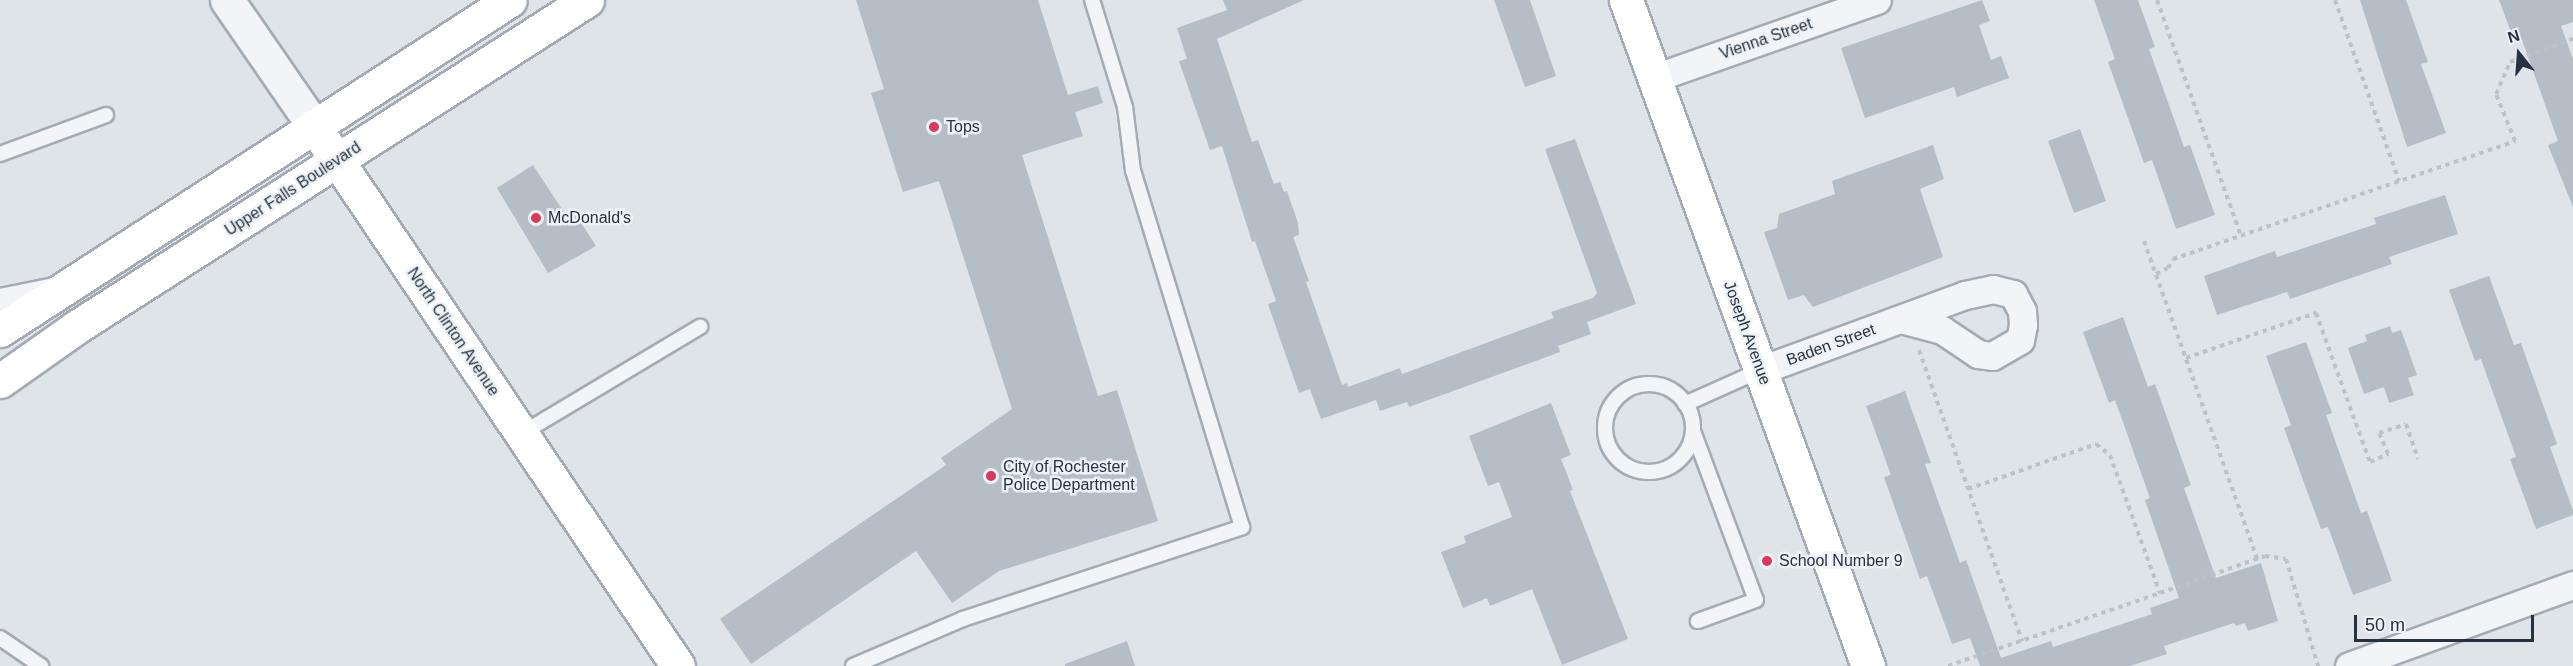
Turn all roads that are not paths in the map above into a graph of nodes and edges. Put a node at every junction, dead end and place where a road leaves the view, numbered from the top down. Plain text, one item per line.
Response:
1 (227, 0) edge
2 (510, 0) edge
3 (587, 0) edge
4 (1092, 0) edge
5 (1626, 0) edge
6 (1877, 0) edge
7 (1654, 78) junction
8 (106, 115) dead end
9 (314, 126) junction
10 (0, 154) edge
11 (337, 160) junction
12 (67, 284) junction
13 (0, 302) edge
14 (1905, 320) road end
15 (700, 327) dead end
16 (0, 330) edge
17 (1761, 370) junction
18 (0, 381) edge
19 (1684, 404) junction
20 (1692, 429) junction
21 (521, 434) junction
22 (2573, 585) edge
23 (1698, 621) dead end
24 (0, 638) edge
25 (41, 666) edge
26 (678, 666) edge
27 (853, 666) edge
28 (1868, 666) edge
29 (2349, 666) edge

1 - 9 street, North Clinton Avenue
2 - 9 main road
3 - 11 main road, Upper Falls Boulevard
4 - 27 lane
5 - 7 main road, Joseph Avenue
6 - 7 street, Vienna Street
7 - 17 main road, Joseph Avenue
8 - 10 lane
9 - 11 main road, North Clinton Avenue
9 - 12 main road
11 - 18 main road, Upper Falls Boulevard
11 - 21 main road, North Clinton Avenue
12 - 13 street
12 - 16 main road
14 - 17 street, Baden Street
15 - 21 lane
17 - 19 lane
17 - 28 main road, Joseph Avenue
19 - 20 lane
19 - 20 lane
20 - 23 lane
21 - 26 main road, North Clinton Avenue
22 - 29 street
24 - 25 lane

